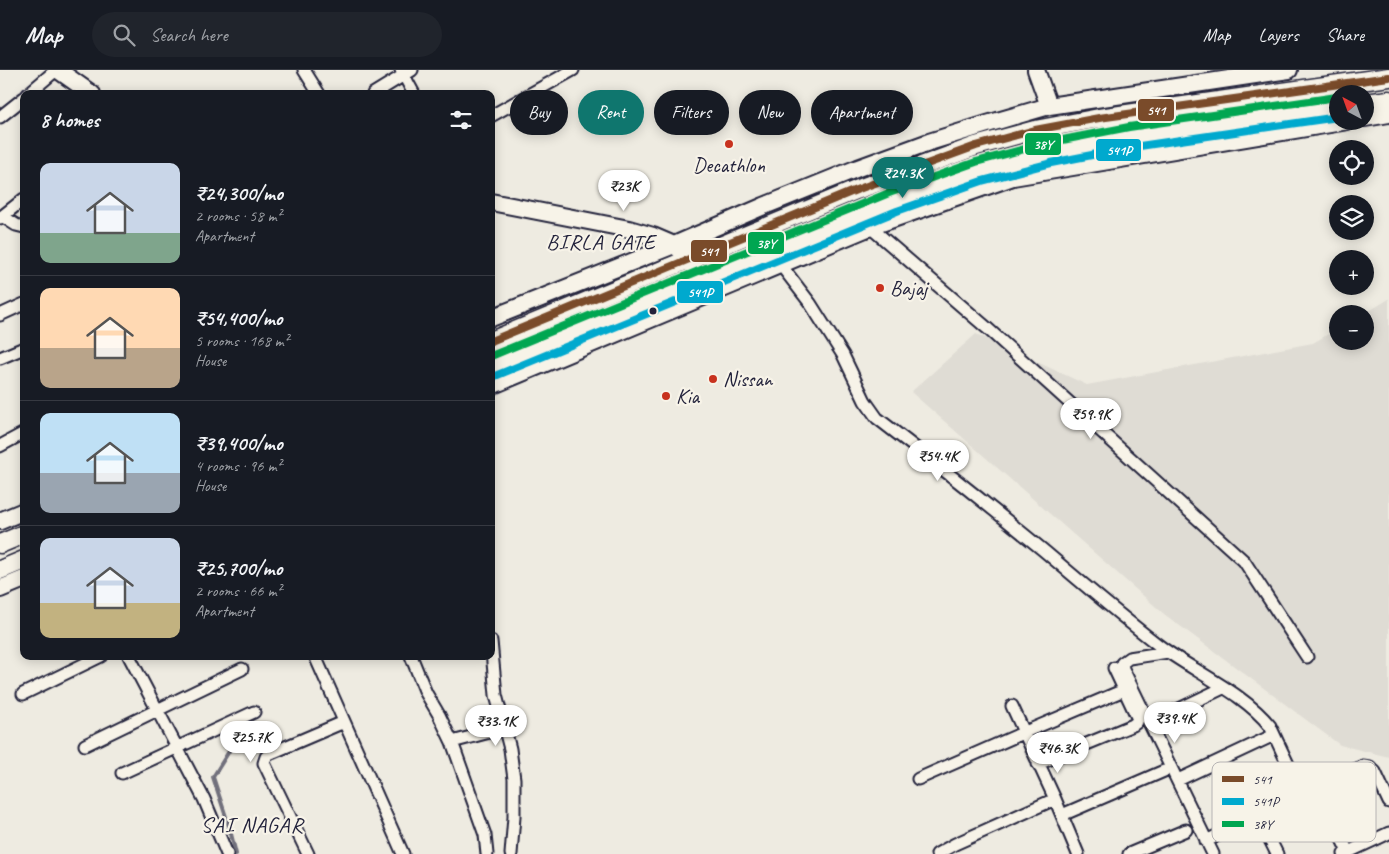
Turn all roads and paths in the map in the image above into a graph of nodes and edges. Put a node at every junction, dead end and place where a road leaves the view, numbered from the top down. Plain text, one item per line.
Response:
1 (57, 70) edge
2 (304, 70) edge
3 (574, 70) edge
4 (1289, 70) edge
5 (1039, 71) edge
6 (406, 72) edge
7 (1389, 77) edge
8 (33, 90) edge
9 (86, 90) edge
10 (316, 90) edge
11 (379, 90) edge
12 (413, 90) edge
13 (1389, 100) edge
14 (20, 101) edge
15 (1374, 102) edge
16 (1049, 106) junction
17 (1329, 108) edge
18 (495, 114) edge
19 (1389, 114) edge
20 (1374, 116) edge
21 (0, 117) edge
22 (1329, 124) edge
23 (20, 202) edge
24 (495, 203) edge
25 (1, 217) edge
26 (20, 226) edge
27 (870, 227) junction
28 (674, 245) junction
29 (690, 258) junction
30 (780, 264) junction
31 (703, 289) junction
32 (20, 306) edge
33 (0, 316) edge
34 (495, 316) edge
35 (495, 339) edge
36 (20, 350) edge
37 (0, 358) edge
38 (495, 366) edge
39 (495, 384) edge
40 (20, 435) edge
41 (0, 446) edge
42 (20, 513) edge
43 (0, 521) edge
44 (20, 536) edge
45 (0, 544) edge
46 (20, 562) edge
47 (0, 570) edge
48 (20, 581) edge
49 (0, 589) edge
50 (1168, 652) junction
51 (1307, 657) dead end
52 (93, 660) edge
53 (132, 660) edge
54 (317, 660) edge
55 (413, 660) edge
56 (493, 660) edge
57 (1114, 668) dead end
58 (242, 669) dead end
59 (1223, 688) junction
60 (1124, 690) junction
61 (24, 694) dead end
62 (1012, 706) dead end
63 (158, 710) junction
64 (254, 712) dead end
65 (344, 722) junction
66 (1150, 723) junction
67 (505, 728) junction
68 (1024, 732) junction
69 (1274, 735) junction
70 (452, 742) junction
71 (85, 745) dead end
72 (178, 748) junction
73 (1216, 762) edge
74 (1287, 762) edge
75 (1038, 764) junction
76 (1212, 764) edge
77 (1164, 771) dead end
78 (122, 773) dead end
79 (1376, 774) edge
80 (918, 779) dead end
81 (1178, 780) junction
82 (1055, 799) junction
83 (1389, 802) edge
84 (1062, 815) junction
85 (1186, 830) dead end
86 (1389, 833) edge
87 (1212, 837) edge
88 (1376, 839) edge
89 (1206, 840) junction
90 (1271, 842) edge
91 (1370, 842) edge
92 (1346, 853) edge
93 (226, 854) edge
94 (308, 854) edge
95 (403, 854) edge
96 (487, 854) edge
97 (511, 854) edge
98 (937, 854) edge
99 (1078, 854) edge
100 (1129, 854) edge
101 (1213, 854) edge
102 (1277, 854) edge

1 - 8 street
1 - 9 street
2 - 10 street
3 - 18 street
4 - 16 street
5 - 16 street
6 - 11 street
6 - 12 street
7 - 29 main road
13 - 15 main road
14 - 21 street
16 - 28 street
17 - 31 main road
19 - 20 street
22 - 27 street
23 - 25 street
24 - 28 street
25 - 26 street
27 - 30 street
27 - 51 street
28 - 29 street
28 - 34 street
29 - 31 street
29 - 35 main road
30 - 31 street
30 - 50 street
31 - 38 main road
31 - 39 street
32 - 33 street
36 - 37 street
40 - 41 street
42 - 43 street
44 - 45 main road
46 - 47 main road
48 - 49 street
50 - 59 street
50 - 66 street
52 - 61 street
53 - 63 street
54 - 65 street
55 - 70 street
56 - 67 street
57 - 60 street
58 - 63 street
59 - 66 street
59 - 69 street
60 - 68 street
60 - 75 street
62 - 68 street
63 - 71 street
63 - 72 street
64 - 72 street
65 - 94 street
65 - 95 street
66 - 81 street
67 - 70 street
67 - 97 street
68 - 75 street
68 - 80 street
69 - 73 street
69 - 74 street
70 - 96 street
72 - 78 street
72 - 93 street
75 - 82 street
76 - 81 street
77 - 84 street
79 - 83 street
81 - 89 street
82 - 84 street
82 - 98 street
84 - 99 street
85 - 100 street
86 - 88 street
87 - 89 street
89 - 101 street
90 - 102 street
91 - 92 street

